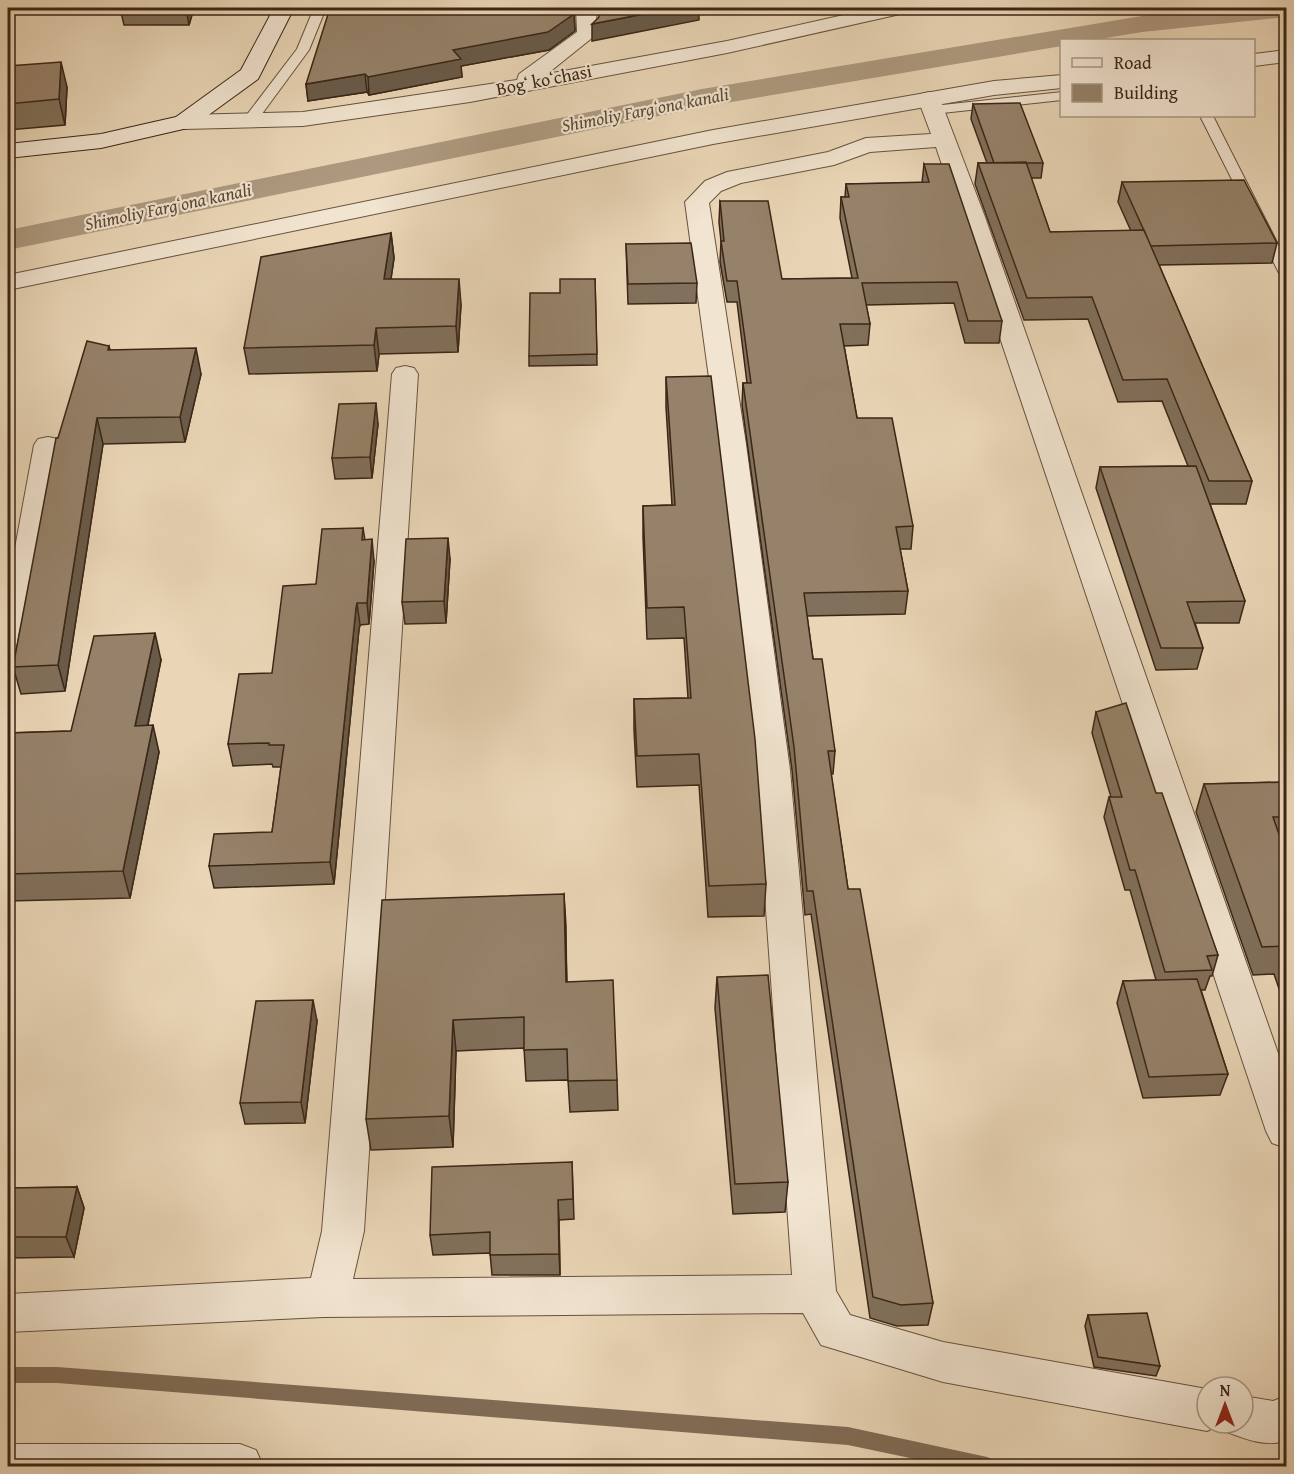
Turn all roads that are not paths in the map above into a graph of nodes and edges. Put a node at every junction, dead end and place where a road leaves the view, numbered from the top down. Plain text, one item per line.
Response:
1 (284, 8) edge
2 (320, 8) edge
3 (586, 8) edge
4 (900, 8) edge
5 (821, 17) edge
6 (1287, 56) edge
7 (1255, 60) edge
8 (1060, 81) edge
9 (520, 84) junction
10 (1060, 96) edge
11 (931, 105) junction
12 (1207, 117) edge
13 (251, 119) junction
14 (184, 122) junction
15 (944, 140) junction
16 (8, 151) edge
17 (1287, 273) edge
18 (8, 284) edge
19 (405, 374) dead end
20 (48, 445) dead end
21 (8, 668) edge
22 (1287, 1131) edge
23 (815, 1294) junction
24 (323, 1298) junction
25 (8, 1313) edge
26 (1195, 1408) edge
27 (1287, 1417) edge
28 (1255, 1419) edge
29 (8, 1466) edge
30 (240, 1467) edge

1 - 14 street
2 - 13 lane
3 - 9 street
4 - 5 street, Bogʻ koʻchasi
5 - 9 street, Bogʻ koʻchasi
6 - 7 street
8 - 11 street
9 - 13 street, Bogʻ koʻchasi
10 - 11 lane
11 - 15 street
11 - 18 street
12 - 17 lane
13 - 14 street, Bogʻ koʻchasi
14 - 16 street
15 - 22 street
15 - 23 street
19 - 24 street
20 - 21 street
23 - 24 street
23 - 26 street
24 - 25 street
27 - 28 street
29 - 30 street

